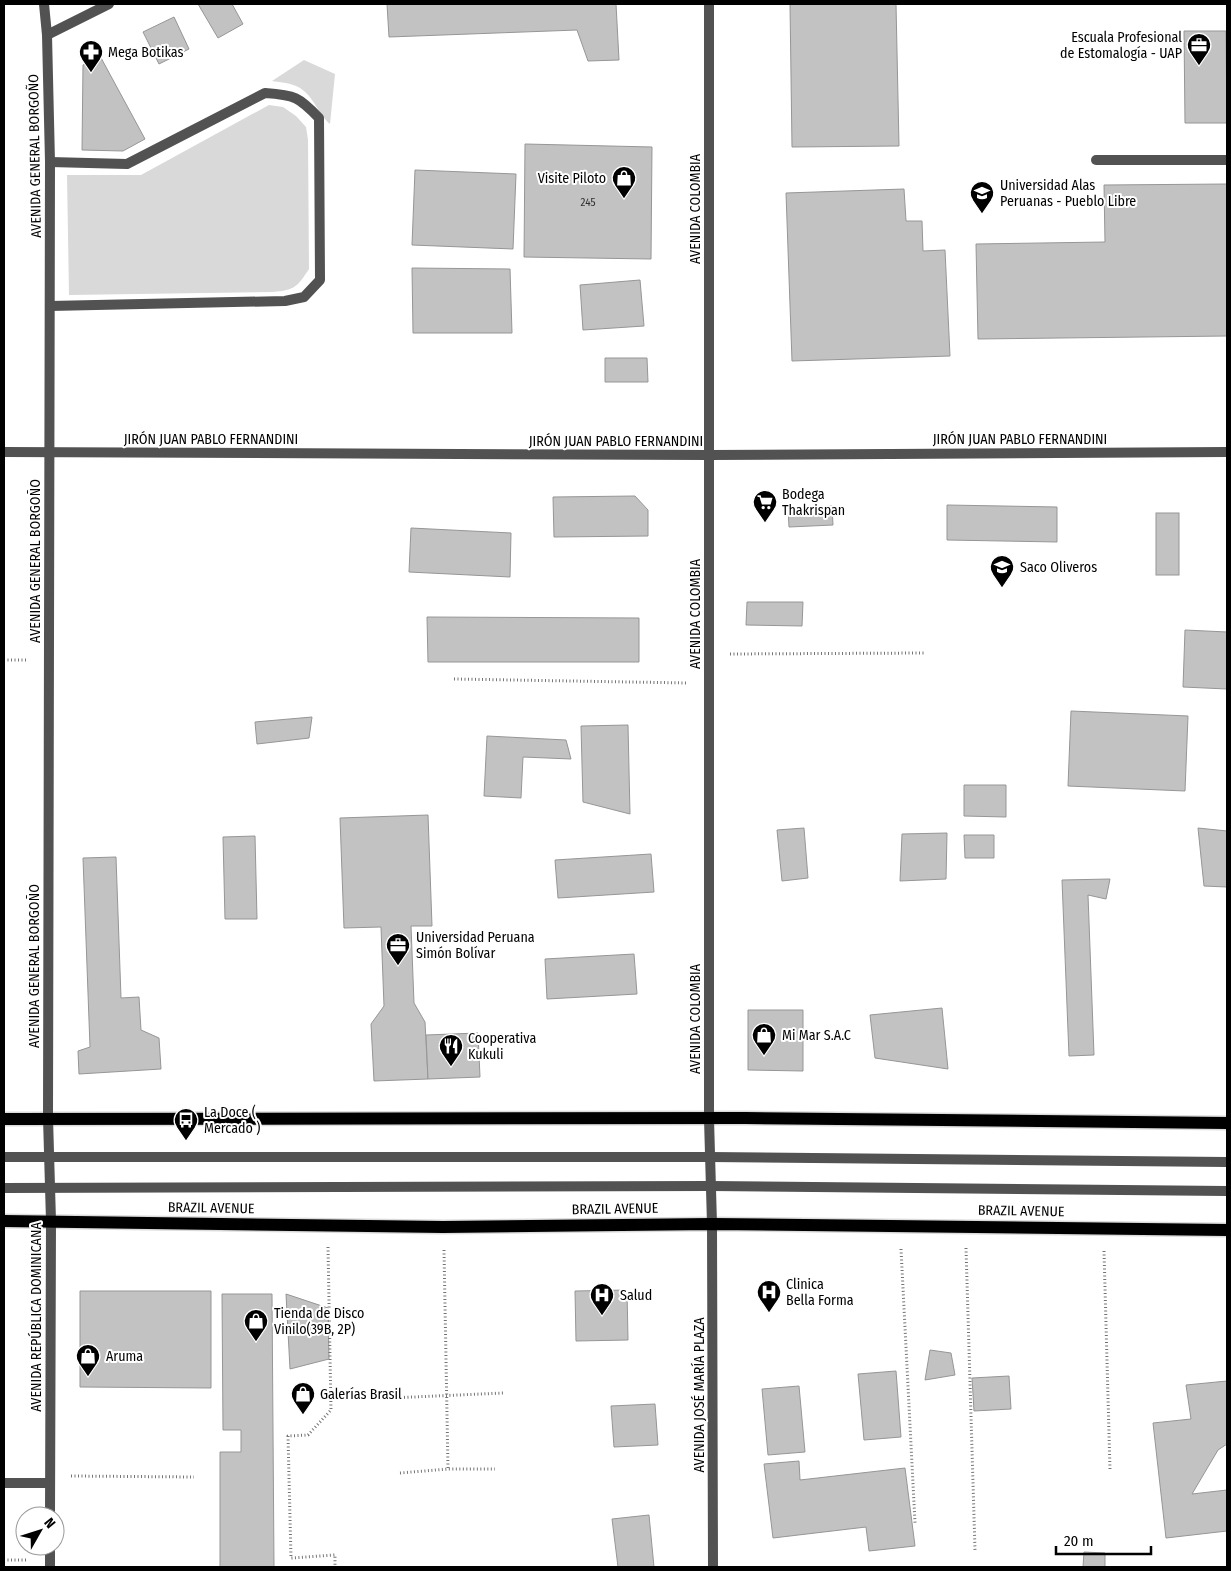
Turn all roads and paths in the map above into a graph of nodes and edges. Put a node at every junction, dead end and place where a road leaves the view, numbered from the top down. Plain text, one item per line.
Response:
1 (44, 4) edge
2 (109, 4) edge
3 (709, 4) edge
4 (46, 35) junction
5 (1096, 160) dead end
6 (1227, 160) edge
7 (50, 162) junction
8 (50, 306) junction
9 (4, 452) edge
10 (48, 452) junction
11 (1227, 452) edge
12 (709, 455) junction
13 (924, 653) dead end
14 (709, 654) junction
15 (454, 679) dead end
16 (709, 684) junction
17 (48, 1118) junction
18 (4, 1119) edge
19 (709, 1119) junction
20 (1227, 1123) edge
21 (4, 1157) edge
22 (49, 1157) junction
23 (709, 1157) junction
24 (1227, 1162) edge
25 (711, 1186) junction
26 (4, 1188) edge
27 (50, 1188) junction
28 (1227, 1191) edge
29 (4, 1221) edge
30 (50, 1221) junction
31 (712, 1224) junction
32 (327, 1225) junction
33 (900, 1226) junction
34 (966, 1226) junction
35 (443, 1227) junction
36 (1103, 1227) junction
37 (1227, 1230) edge
38 (504, 1393) dead end
39 (447, 1395) junction
40 (390, 1398) dead end
41 (448, 1469) junction
42 (495, 1469) dead end
43 (1110, 1470) dead end
44 (400, 1473) dead end
45 (194, 1477) dead end
46 (50, 1480) junction
47 (4, 1483) edge
48 (50, 1506) edge
49 (915, 1523) dead end
50 (975, 1550) dead end
51 (335, 1567) edge
52 (713, 1567) edge

1 - 4 street, AVENIDA GENERAL BORGOÑO
2 - 4 street
3 - 12 street, AVENIDA COLOMBIA
4 - 7 street, AVENIDA GENERAL BORGOÑO
5 - 6 street
7 - 8 street, AVENIDA GENERAL BORGOÑO
7 - 8 street
8 - 10 street, AVENIDA GENERAL BORGOÑO
9 - 10 street, JIRÓN JUAN PABLO FERNANDINI
10 - 12 street, JIRÓN JUAN PABLO FERNANDINI
10 - 17 street, AVENIDA GENERAL BORGOÑO
11 - 12 street, JIRÓN JUAN PABLO FERNANDINI
12 - 14 street, AVENIDA COLOMBIA
13 - 14 path
14 - 16 street, AVENIDA COLOMBIA
15 - 16 path
16 - 19 street, AVENIDA COLOMBIA
17 - 18 main road
17 - 19 main road
17 - 22 street, AVENIDA REPÚBLICA DOMINICANA
19 - 20 main road
19 - 23 street, AVENIDA COLOMBIA
21 - 22 street
22 - 23 street
22 - 27 street, AVENIDA REPÚBLICA DOMINICANA
23 - 24 street
23 - 25 street, AVENIDA COLOMBIA
25 - 27 street, BRAZIL AVENUE
25 - 28 street, BRAZIL AVENUE
25 - 31 street, AVENIDA COLOMBIA
26 - 27 street, BRAZIL AVENUE
27 - 30 street, AVENIDA REPÚBLICA DOMINICANA
29 - 30 main road, BRAZIL AVENUE
30 - 32 main road, BRAZIL AVENUE
30 - 46 street, AVENIDA REPÚBLICA DOMINICANA
31 - 33 main road, BRAZIL AVENUE
31 - 35 main road, BRAZIL AVENUE
31 - 52 street, AVENIDA JOSÉ MARÍA PLAZA
32 - 35 main road, BRAZIL AVENUE
32 - 51 path
33 - 34 main road, BRAZIL AVENUE
33 - 49 path
34 - 36 main road, BRAZIL AVENUE
34 - 50 path
35 - 39 path
36 - 37 main road, BRAZIL AVENUE
36 - 43 path
38 - 39 path
39 - 40 path
39 - 41 path
41 - 42 path
41 - 44 path
45 - 46 path
46 - 47 street
46 - 48 street, AVENIDA REPÚBLICA DOMINICANA

